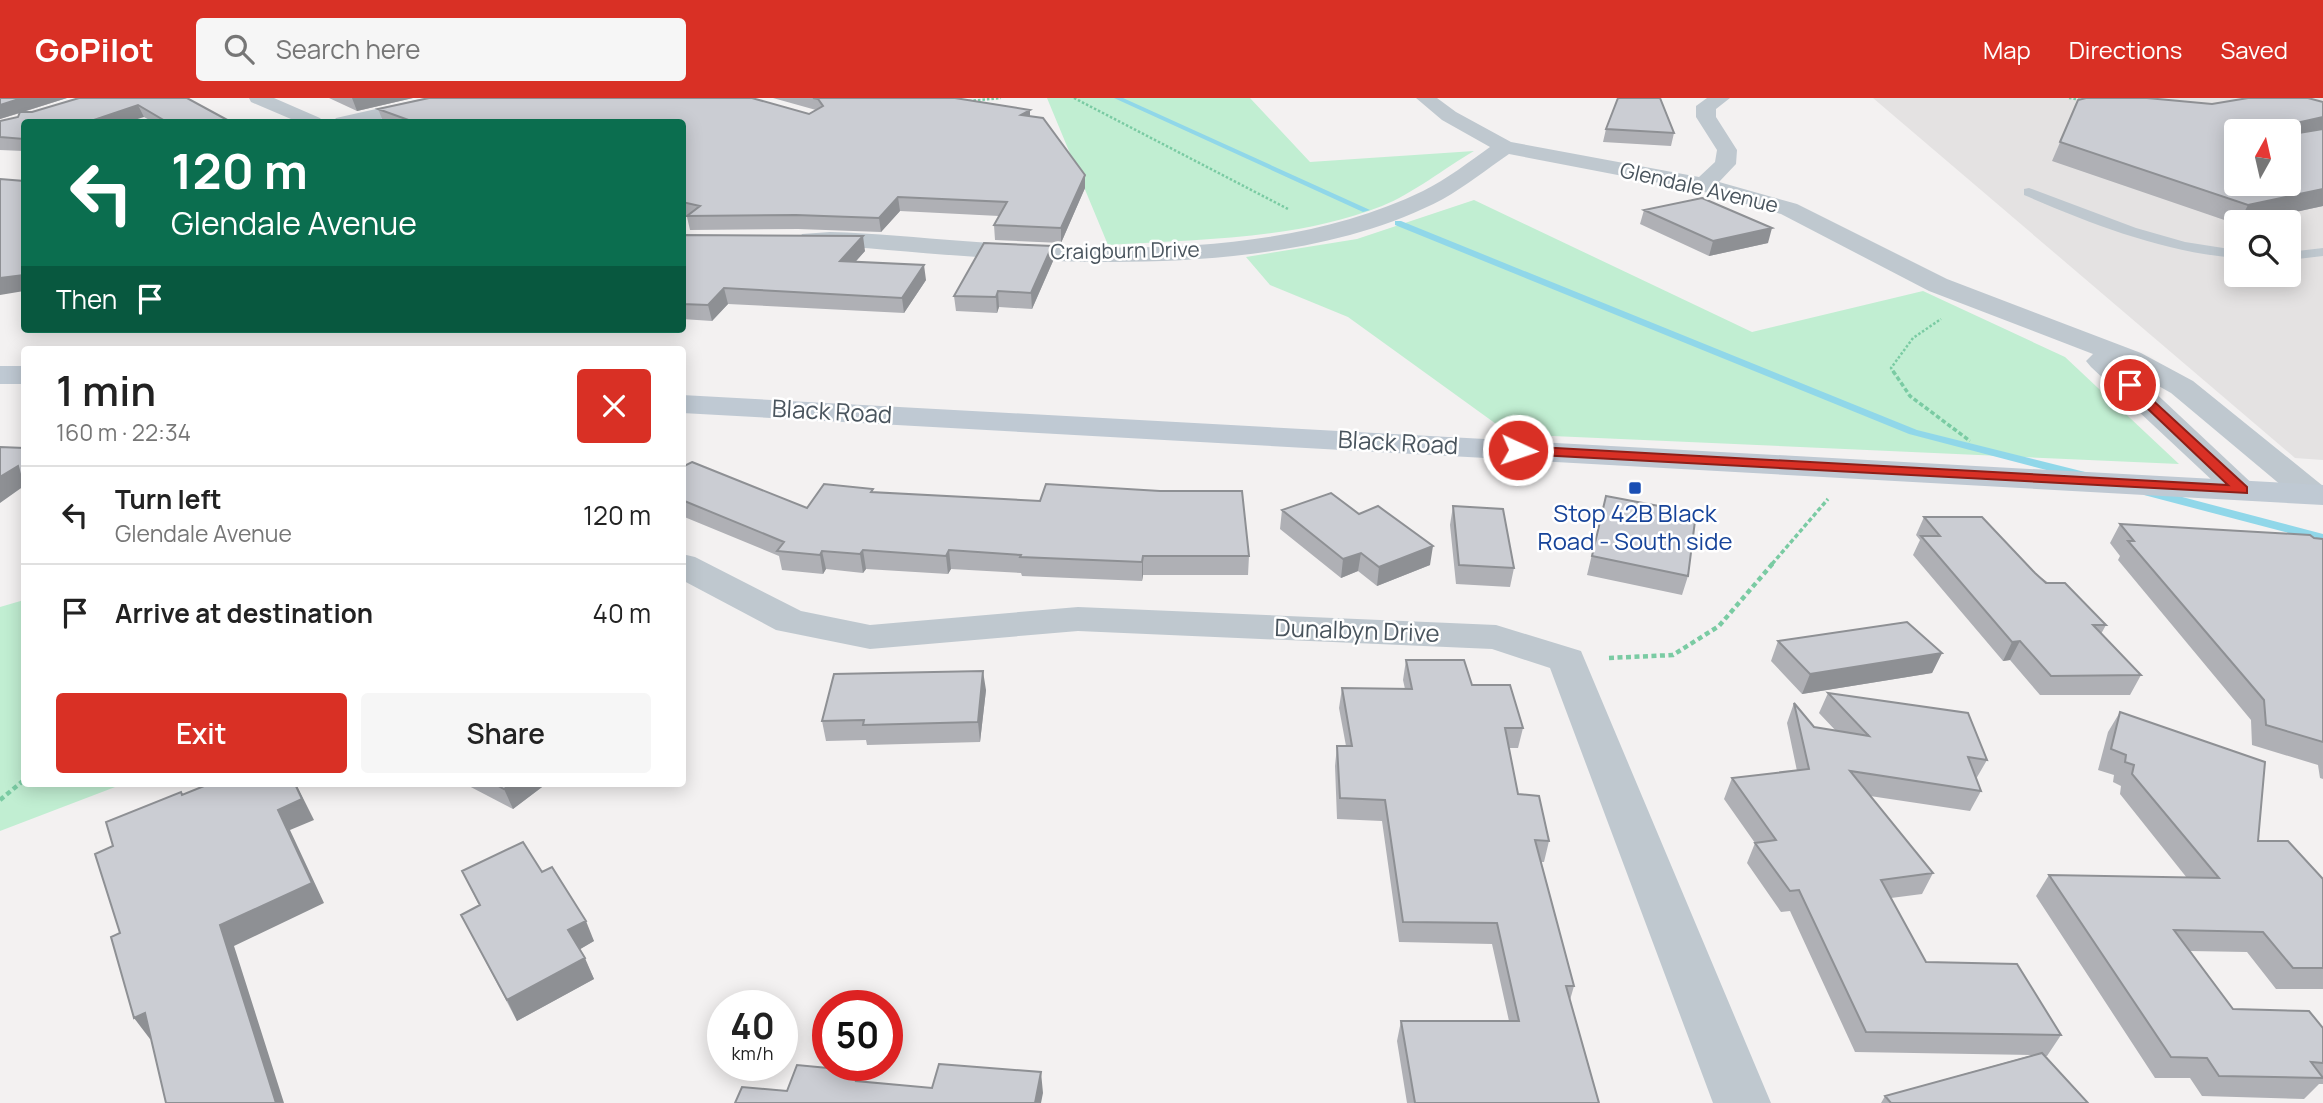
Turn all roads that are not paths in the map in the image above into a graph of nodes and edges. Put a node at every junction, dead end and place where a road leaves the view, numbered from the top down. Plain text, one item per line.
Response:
1 (258, 98) edge
2 (451, 98) edge
3 (1425, 98) edge
4 (1721, 98) edge
5 (306, 119) edge
6 (356, 119) edge
7 (1505, 147) junction
8 (1704, 185) junction
9 (2029, 192) dead end
10 (794, 239) edge
11 (2224, 252) edge
12 (2323, 252) edge
13 (2301, 255) edge
14 (2046, 326) junction
15 (0, 374) edge
16 (21, 376) edge
17 (686, 404) edge
18 (2242, 490) junction
19 (2317, 494) edge
20 (686, 567) edge
21 (1742, 1103) edge

1 - 5 street
2 - 6 street
3 - 7 street, Glendale Avenue
4 - 8 street
7 - 8 street, Glendale Avenue
7 - 10 street, Craigburn Drive
8 - 14 street, Glendale Avenue
9 - 11 lane
12 - 13 lane
14 - 18 street, Glendale Avenue
14 - 19 street, Glendale Avenue
15 - 16 main road
17 - 18 main road, Black Road
18 - 19 main road, Black Road
20 - 21 street, Dunalbyn Drive

